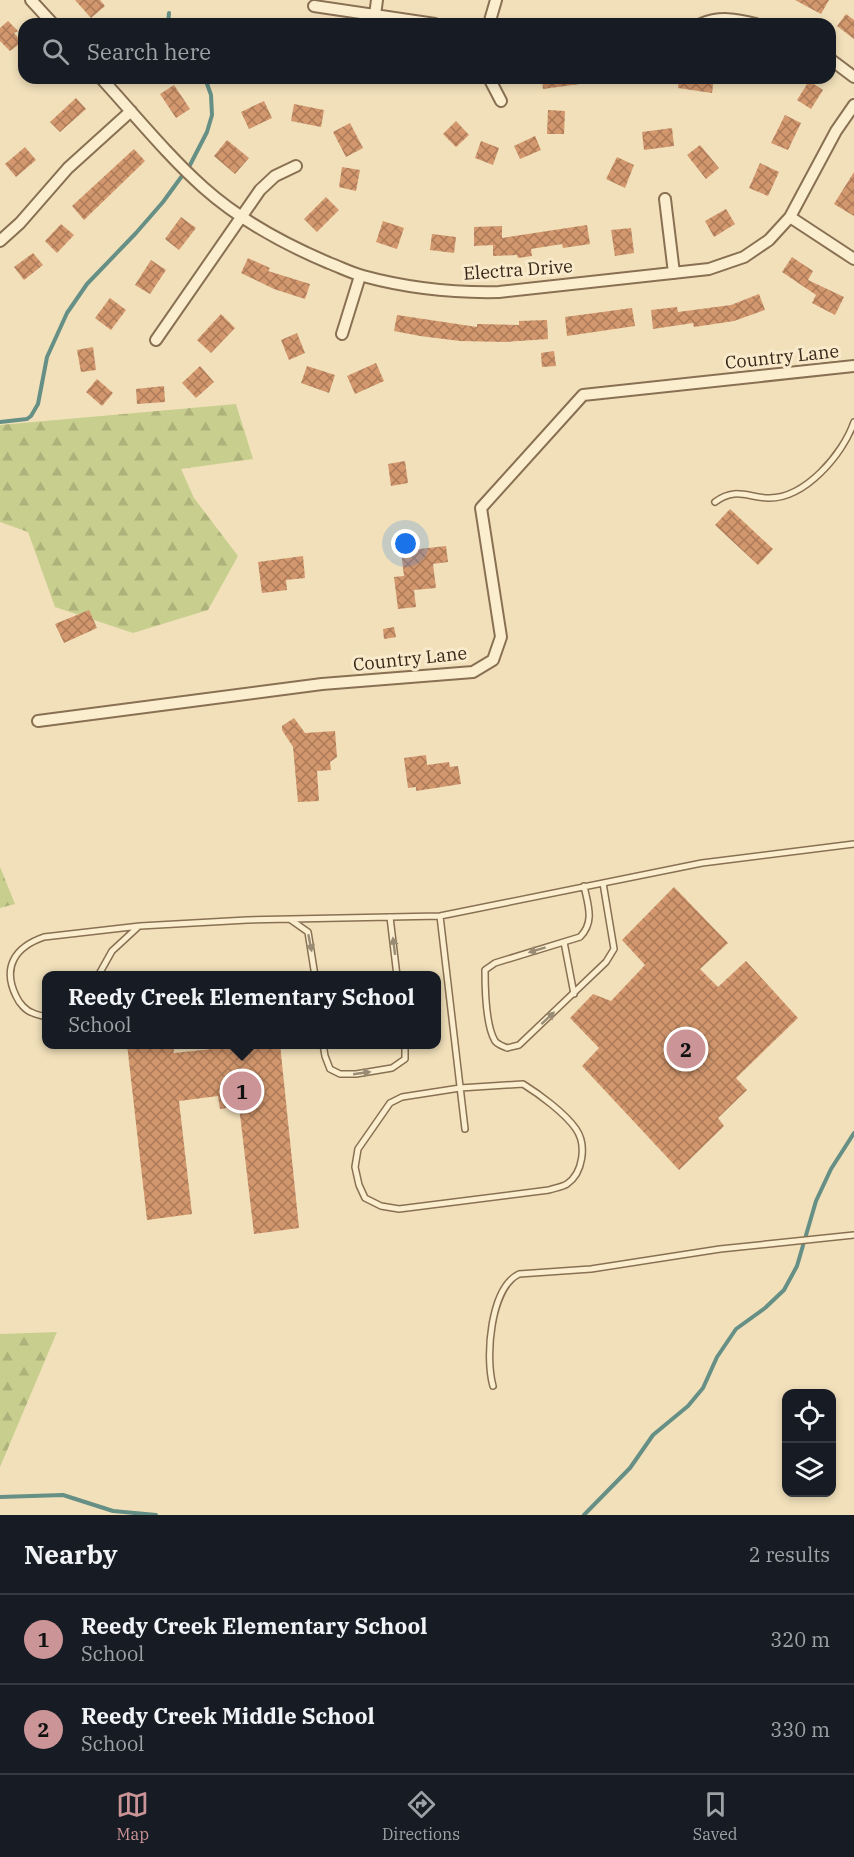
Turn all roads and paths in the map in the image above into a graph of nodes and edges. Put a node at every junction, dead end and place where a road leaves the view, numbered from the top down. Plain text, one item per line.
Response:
1 (31, 0) edge
2 (377, 0) edge
3 (496, 0) edge
4 (314, 6) dead end
5 (375, 15) junction
6 (48, 18) edge
7 (395, 18) edge
8 (491, 18) edge
9 (836, 64) edge
10 (854, 77) edge
11 (107, 84) edge
12 (492, 84) edge
13 (501, 101) dead end
14 (854, 105) edge
15 (131, 111) junction
16 (296, 166) dead end
17 (665, 199) dead end
18 (242, 217) junction
19 (790, 217) junction
20 (0, 241) edge
21 (854, 259) edge
22 (674, 273) junction
23 (360, 276) junction
24 (342, 334) dead end
25 (156, 340) dead end
26 (854, 366) edge
27 (854, 422) edge
28 (715, 502) dead end
29 (38, 721) dead end
30 (854, 844) edge
31 (603, 883) junction
32 (584, 886) junction
33 (440, 916) junction
34 (390, 917) junction
35 (290, 919) junction
36 (140, 926) junction
37 (564, 942) junction
38 (100, 971) edge
39 (314, 971) edge
40 (397, 971) edge
41 (574, 994) junction
42 (42, 1016) edge
43 (324, 1049) edge
44 (405, 1049) edge
45 (460, 1088) junction
46 (465, 1129) dead end
47 (854, 1235) edge
48 (493, 1386) dead end

1 - 6 street
2 - 5 street
3 - 8 street
4 - 5 street
5 - 7 street
9 - 10 street
11 - 15 street, Electra Drive
12 - 13 street
14 - 19 street, Electra Drive
15 - 18 street, Electra Drive
15 - 20 street
16 - 18 street
17 - 22 street
18 - 23 street, Electra Drive
18 - 25 street
19 - 21 street
19 - 22 street, Electra Drive
22 - 23 street, Electra Drive
23 - 24 street
26 - 29 street, Country Lane
27 - 28 lane
30 - 31 lane
31 - 32 lane
31 - 41 lane
32 - 33 lane
32 - 37 lane
33 - 34 lane
33 - 45 lane
34 - 35 lane
40 -> 34 lane
35 - 36 lane
35 -> 39 lane
36 - 38 lane
36 - 42 lane
37 - 41 lane
37 -> 41 lane
43 -> 44 lane
45 - 45 lane
45 - 46 lane
47 - 48 lane

